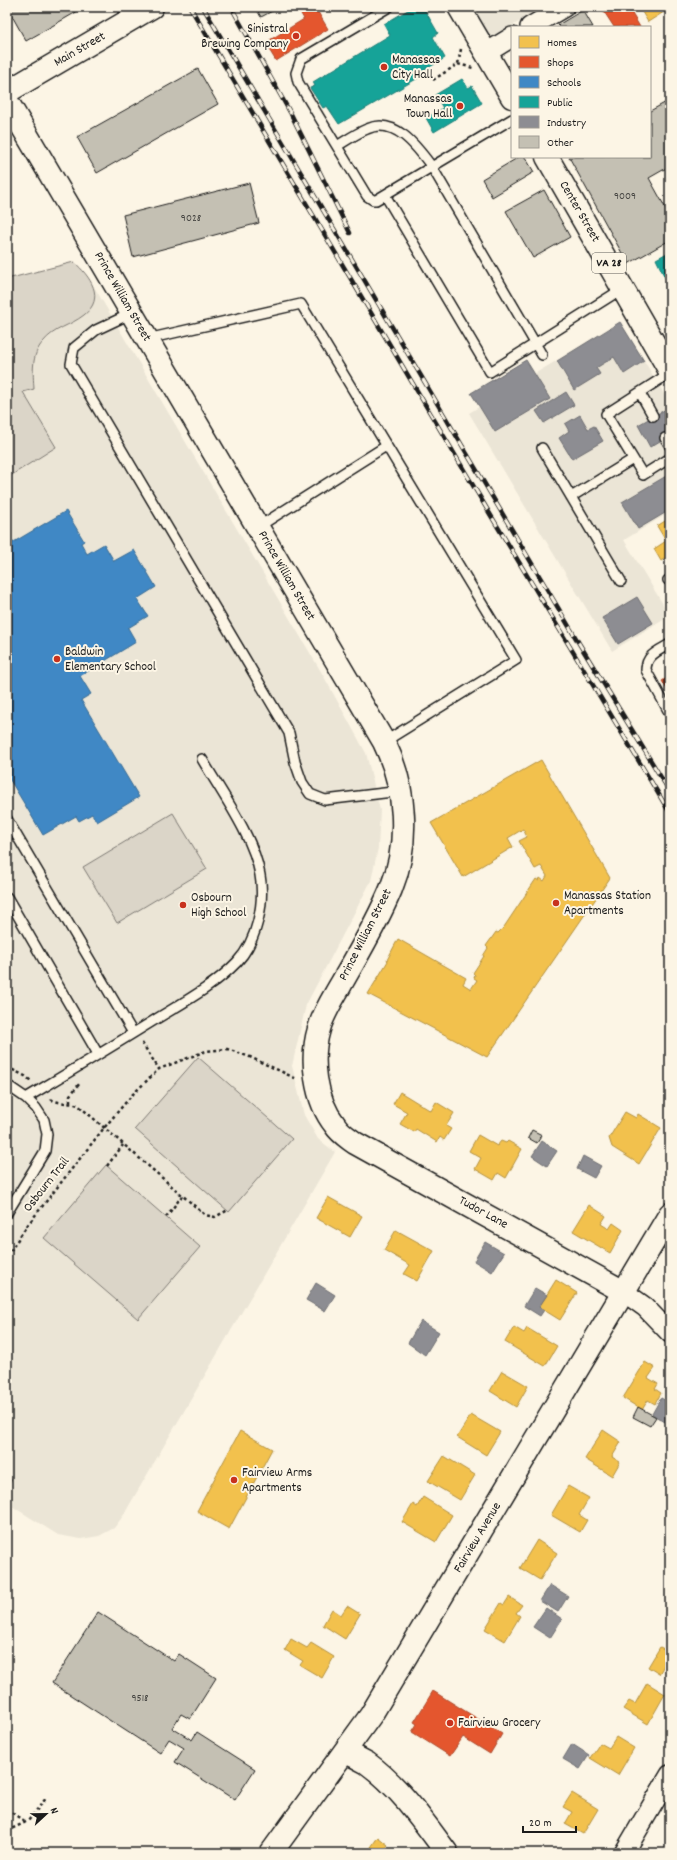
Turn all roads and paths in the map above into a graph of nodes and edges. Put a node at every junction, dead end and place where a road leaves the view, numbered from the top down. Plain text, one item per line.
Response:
1 (152, 7) edge
2 (389, 7) edge
3 (459, 7) edge
4 (564, 7) edge
5 (532, 26) edge
6 (511, 38) edge
7 (463, 42) dead end
8 (482, 61) junction
9 (458, 64) junction
10 (433, 80) dead end
11 (7, 92) edge
12 (511, 96) edge
13 (7, 101) edge
14 (511, 120) edge
15 (337, 146) junction
16 (548, 158) edge
17 (432, 167) junction
18 (385, 195) junction
19 (624, 288) junction
20 (132, 313) junction
21 (146, 339) junction
22 (535, 344) junction
23 (542, 355) dead end
24 (670, 372) edge
25 (640, 393) junction
26 (653, 416) dead end
27 (665, 438) dead end
28 (386, 446) junction
29 (670, 446) edge
30 (542, 448) dead end
31 (670, 458) edge
32 (633, 459) junction
33 (571, 497) junction
34 (258, 527) junction
35 (621, 581) dead end
36 (670, 644) edge
37 (670, 714) edge
38 (384, 742) junction
39 (202, 759) dead end
40 (401, 791) junction
41 (7, 819) edge
42 (7, 897) edge
43 (133, 1033) junction
44 (136, 1046) dead end
45 (98, 1054) junction
46 (7, 1067) edge
47 (159, 1069) junction
48 (25, 1076) dead end
49 (85, 1077) dead end
50 (317, 1078) junction
51 (7, 1085) edge
52 (26, 1098) junction
53 (54, 1101) dead end
54 (70, 1102) junction
55 (104, 1128) junction
56 (123, 1145) junction
57 (107, 1166) dead end
58 (182, 1196) junction
59 (228, 1210) dead end
60 (7, 1213) edge
61 (670, 1214) edge
62 (166, 1217) dead end
63 (7, 1256) edge
64 (624, 1292) junction
65 (670, 1333) edge
66 (7, 1474) edge
67 (7, 1495) edge
68 (345, 1752) junction
69 (670, 1775) edge
70 (47, 1797) dead end
71 (7, 1809) edge
72 (26, 1822) junction
73 (7, 1831) edge
74 (271, 1853) edge
75 (447, 1853) edge
76 (624, 1853) edge

1 - 11 main road, Main Street
2 - 15 lane
3 - 8 main road
4 - 5 street
6 - 8 street
7 - 9 path
8 - 9 path
8 - 12 main road
9 - 10 path
13 - 20 main road, Prince William Street
14 - 17 lane
15 - 17 lane
15 - 18 lane
16 - 19 main road, Center Street / VA 28
17 - 18 lane
17 - 22 lane
18 - 22 lane
19 - 22 lane
19 - 24 main road, Center Street / VA 28
20 - 21 main road, Prince William Street
20 - 40 lane
21 - 28 lane
21 - 34 main road, Prince William Street
22 - 23 lane
24 - 25 lane
25 - 26 lane
25 - 32 lane
27 - 29 lane
28 - 34 lane
28 - 38 lane
30 - 33 lane
31 - 32 lane
32 - 33 lane
33 - 35 lane
34 - 38 main road, Prince William Street
36 - 37 lane
38 - 40 main road, Prince William Street
39 - 43 lane
40 - 50 main road, Prince William Street
41 - 43 lane
42 - 45 lane
43 - 45 lane
44 - 47 path
45 - 52 lane
46 - 48 path
47 - 50 path
47 - 55 path, Osbourn Trail
49 - 54 path
50 - 64 main road, Tudor Lane
51 - 52 lane
52 - 60 lane
53 - 54 path
54 - 55 path
55 - 56 path
55 - 63 path, Osbourn Trail
56 - 57 path
56 - 58 path
58 - 59 path
58 - 62 path
61 - 64 main road, Fairview Avenue
64 - 65 street, Tudor Lane
64 - 68 main road, Fairview Avenue
66 - 67 path
68 - 74 main road, Fairview Avenue
68 - 75 main road
69 - 76 street
70 - 72 path
71 - 72 path
72 - 73 path

